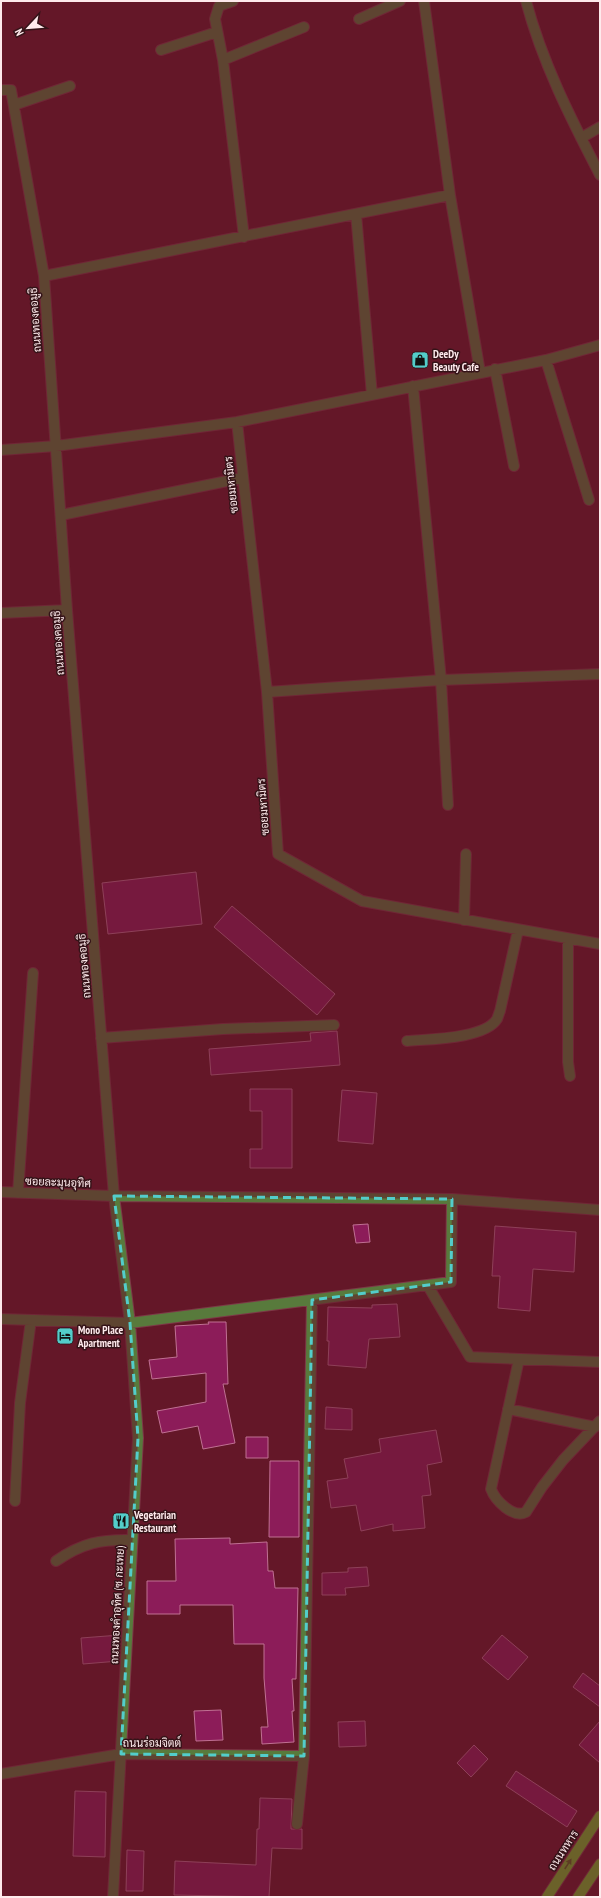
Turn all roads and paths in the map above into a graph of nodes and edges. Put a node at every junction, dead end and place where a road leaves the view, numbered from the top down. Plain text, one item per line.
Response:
1 (233, 1) edge
2 (400, 1) edge
3 (424, 1) edge
4 (526, 1) edge
5 (359, 19) dead end
6 (304, 28) dead end
7 (217, 32) junction
8 (161, 50) dead end
9 (222, 60) junction
10 (70, 86) dead end
11 (6, 90) edge
12 (14, 105) junction
13 (600, 127) edge
14 (581, 138) junction
15 (600, 175) edge
16 (450, 195) junction
17 (356, 214) junction
18 (244, 237) junction
19 (44, 276) junction
20 (600, 345) edge
21 (546, 360) junction
22 (495, 369) junction
23 (480, 372) junction
24 (413, 386) junction
25 (372, 395) junction
26 (237, 422) junction
27 (56, 446) junction
28 (1, 450) edge
29 (514, 466) dead end
30 (242, 478) junction
31 (589, 500) dead end
32 (61, 514) junction
33 (67, 610) junction
34 (1, 613) edge
35 (600, 674) edge
36 (440, 680) junction
37 (267, 692) junction
38 (448, 805) dead end
39 (466, 854) dead end
40 (464, 920) junction
41 (518, 930) junction
42 (568, 938) junction
43 (600, 944) edge
44 (33, 973) dead end
45 (334, 1025) dead end
46 (101, 1038) junction
47 (407, 1041) dead end
48 (570, 1076) dead end
49 (1, 1192) edge
50 (18, 1193) junction
51 (114, 1196) junction
52 (452, 1199) junction
53 (600, 1210) edge
54 (428, 1286) junction
55 (312, 1300) junction
56 (1, 1319) edge
57 (31, 1320) junction
58 (130, 1323) junction
59 (519, 1359) junction
60 (600, 1362) edge
61 (508, 1409) junction
62 (597, 1424) edge
63 (15, 1501) dead end
64 (132, 1540) junction
65 (56, 1562) dead end
66 (121, 1754) junction
67 (304, 1756) junction
68 (1, 1774) edge
69 (600, 1816) edge
70 (297, 1824) dead end
71 (600, 1864) edge
72 (113, 1897) edge
73 (547, 1897) edge
74 (578, 1897) edge

1 - 7 street
2 - 5 street
3 - 16 street
4 - 14 street
6 - 9 street
7 - 8 street
7 - 9 street
9 - 18 street
10 - 12 street
11 - 12 street, ถนนทองคอมูธิ
12 - 19 street, ถนนทองคอมูธิ
13 - 14 street
14 - 15 street
16 - 17 street
16 - 23 street
17 - 18 street
17 - 25 street
18 - 19 street
19 - 27 street, ถนนทองคอมูธิ
20 - 21 street
21 - 22 street
21 - 31 street
22 - 23 street
22 - 29 street
23 - 24 street
24 - 25 street
24 - 36 street
25 - 26 street
26 - 27 street
26 - 30 street, ซอยมหามิตร
27 - 28 street
27 - 32 street, ถนนทองคอมูธิ
30 - 32 street
30 - 37 street, ซอยมหามิตร
32 - 33 street, ถนนทองคอมูธิ
33 - 34 street
33 - 46 street, ถนนทองคอมูธิ
35 - 36 street
36 - 37 street
36 - 38 street
37 - 40 street, ซอยมหามิตร
39 - 40 street
40 - 41 street, ซอยมหามิตร
41 - 42 street, ซอยมหามิตร
41 - 47 street
42 - 43 street, ซอยมหามิตร
42 - 48 street
44 - 50 street
45 - 46 street
46 - 51 street, ถนนทองคอมูธิ
49 - 50 street, ซอยละมุนอุทิศ
50 - 51 street, ซอยละมุนอุทิศ
51 - 52 street, ซอยละมุนอุทิศ
51 - 58 street, ถนนทองคำอุทิศ (ซ. กะเทย)
52 - 53 street, ซอยละมุนอุทิศ
52 - 54 street
54 - 55 street
54 - 59 street
55 - 58 street
55 - 67 street
56 - 57 street
57 - 58 street
57 - 63 street
58 - 64 street, ถนนทองคำอุทิศ (ซ. กะเทย)
59 - 60 street
59 - 61 street
61 - 62 street
61 - 62 street
64 - 65 street
64 - 66 street, ถนนทองคำอุทิศ (ซ. กะเทย)
66 - 67 street, ถนนร่อมจิตต์
66 - 68 street, ถนนร่อมจิตต์
66 - 72 street, ถนนทองคำอุทิศ (ซ. กะเทย)
67 - 70 street
73 -> 69 main road, ถนนทหาร
71 - 74 main road

